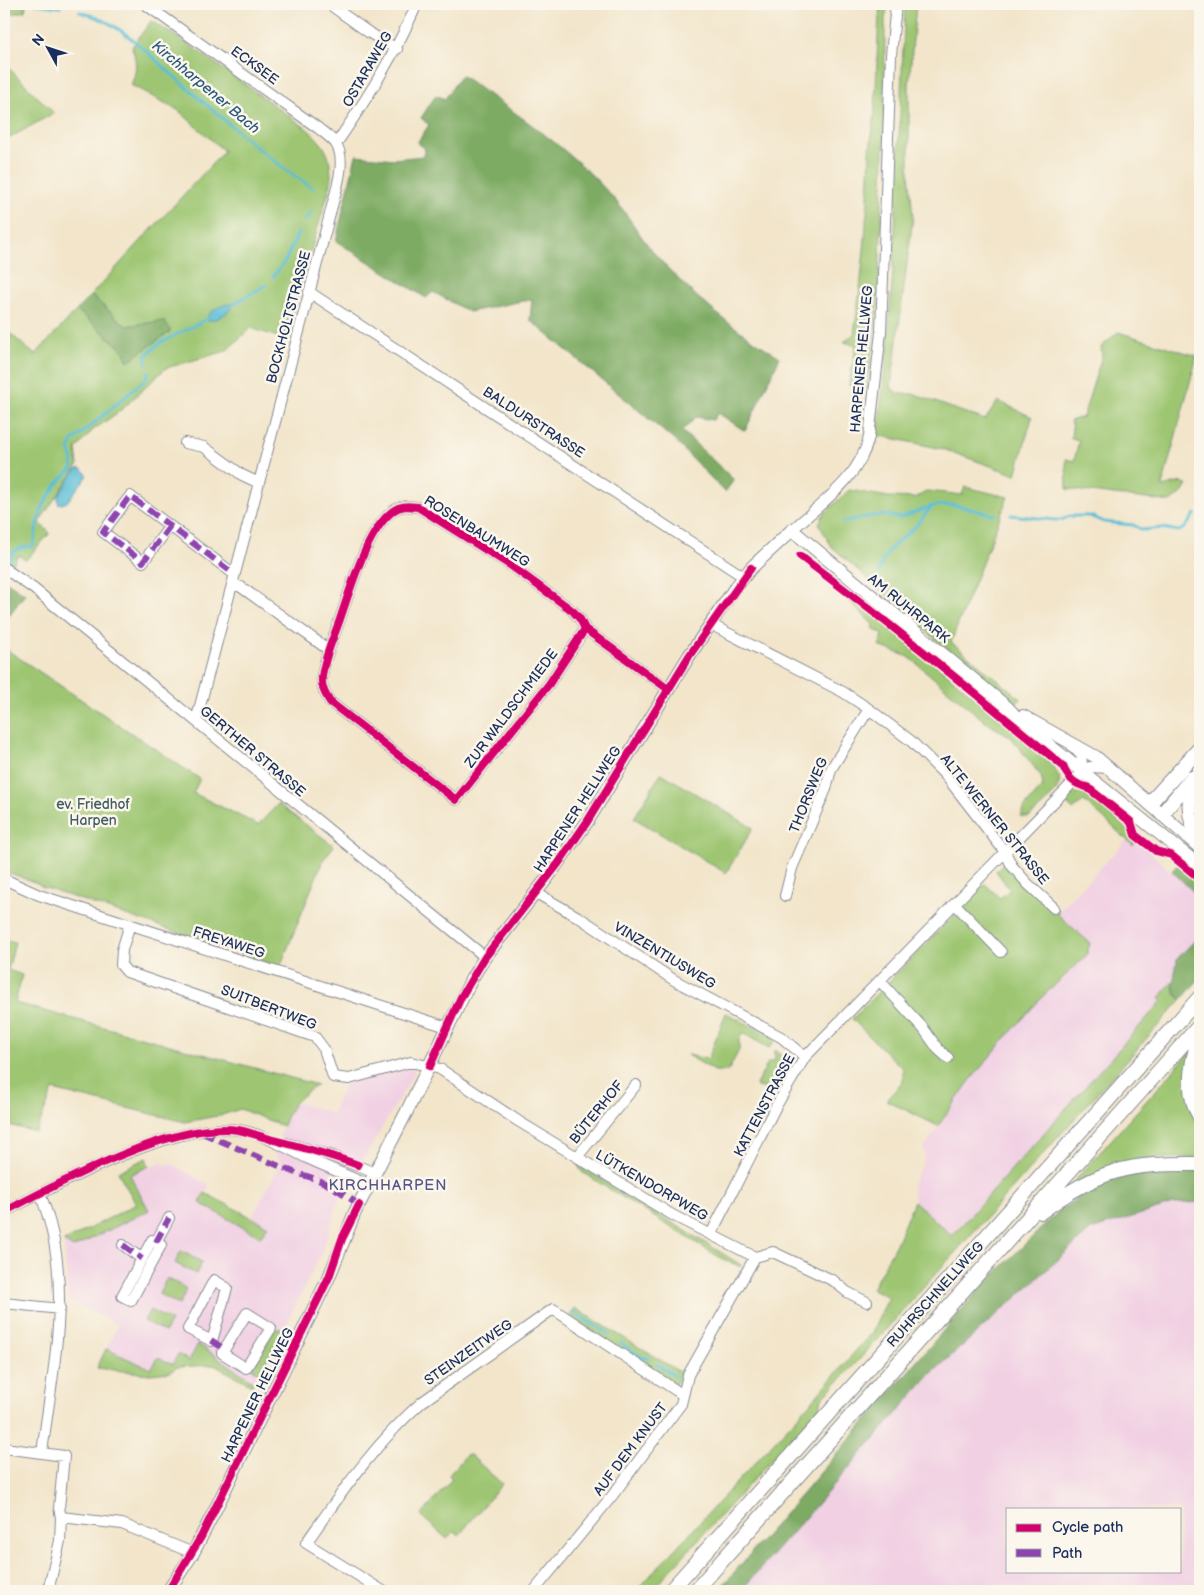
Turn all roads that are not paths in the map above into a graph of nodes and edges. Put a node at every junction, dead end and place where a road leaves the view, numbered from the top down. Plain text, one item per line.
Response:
1 (145, 4) edge
2 (329, 4) edge
3 (416, 4) edge
4 (896, 4) edge
5 (397, 49) junction
6 (336, 144) junction
7 (308, 292) junction
8 (185, 443) dead end
9 (259, 483) junction
10 (170, 526) junction
11 (792, 530) junction
12 (4, 568) edge
13 (744, 577) junction
14 (233, 579) junction
15 (710, 624) junction
16 (585, 629) junction
17 (329, 650) junction
18 (668, 689) junction
19 (1008, 708) junction
20 (869, 709) junction
21 (196, 722) junction
22 (1065, 739) junction
23 (1200, 748) edge
24 (1110, 768) junction
25 (1200, 769) edge
26 (1083, 772) junction
27 (456, 800) joint
28 (1150, 803) junction
29 (1162, 814) junction
30 (1153, 829) junction
31 (1200, 841) edge
32 (1200, 848) edge
33 (1005, 852) junction
34 (1200, 866) edge
35 (4, 879) edge
36 (536, 893) junction
37 (784, 896) dead end
38 (955, 904) junction
39 (1054, 908) dead end
40 (130, 924) junction
41 (1001, 952) dead end
42 (485, 957) junction
43 (880, 980) junction
44 (1200, 998) edge
45 (1200, 1025) edge
46 (447, 1027) junction
47 (1200, 1036) edge
48 (805, 1057) junction
49 (948, 1058) dead end
50 (430, 1066) junction
51 (636, 1085) dead end
52 (1200, 1116) edge
53 (267, 1138) junction
54 (578, 1157) junction
55 (1200, 1164) edge
56 (375, 1173) junction
57 (368, 1186) junction
58 (40, 1194) junction
59 (4, 1212) edge
60 (169, 1218) dead end
61 (711, 1234) junction
62 (1008, 1240) junction
63 (156, 1242) junction
64 (122, 1245) dead end
65 (755, 1257) junction
66 (142, 1259) junction
67 (868, 1302) dead end
68 (4, 1303) edge
69 (60, 1309) junction
70 (211, 1340) junction
71 (224, 1349) junction
72 (683, 1395) junction
73 (4, 1448) edge
74 (42, 1453) junction
75 (61, 1517) junction
76 (193, 1553) junction
77 (48, 1591) edge
78 (168, 1591) edge
79 (383, 1591) edge
80 (534, 1591) edge
81 (670, 1591) edge
82 (696, 1591) edge

1 - 6 street, ECKSEE
2 - 5 street
3 - 5 street, OSTARAWEG
4 - 11 street, HARPENER HELLWEG
5 - 6 street, OSTARAWEG
6 - 7 street, BOCKHOLTSTRASSE
7 - 9 street, BOCKHOLTSTRASSE
7 - 13 street, BALDURSTRASSE
8 - 9 street
9 - 14 street, BOCKHOLTSTRASSE
10 - 10 street
10 - 14 street
11 - 13 main road, HARPENER HELLWEG
11 - 19 main road, AM RUHRPARK
12 - 21 street, GERTHER STRASSE
13 - 15 main road, HARPENER HELLWEG
14 - 17 street
14 - 21 street, BOCKHOLTSTRASSE
15 - 18 main road, HARPENER HELLWEG
15 - 20 street, ALTE WERNER STRASSE
16 - 17 street, ROSENBAUMWEG
16 - 18 street, ROSENBAUMWEG
16 - 27 street, ZUR WALDSCHMIEDE
17 - 27 street, ROSENBAUMWEG
18 - 36 main road, HARPENER HELLWEG
19 - 22 main road, AM RUHRPARK
19 - 26 main road, AM RUHRPARK
20 - 33 street, ALTE WERNER STRASSE
20 - 37 street, THORSWEG
21 - 42 street, GERTHER STRASSE
22 - 24 main road, AM RUHRPARK
22 - 26 street
23 - 28 highway
24 - 26 street
24 - 28 main road, AM RUHRPARK
25 - 29 highway
25 - 31 highway
26 - 30 main road, AM RUHRPARK
26 - 33 street, KATTENSTRASSE
28 - 29 main road, AM RUHRPARK
28 - 30 main road
29 - 30 main road
29 - 32 main road, AM RUHRPARK
30 - 34 main road, AM RUHRPARK
33 - 38 street, KATTENSTRASSE
33 - 39 street, ALTE WERNER STRASSE
35 - 40 street, FREYAWEG
36 - 42 main road, HARPENER HELLWEG
36 - 48 street, VINZENTIUSWEG
38 - 41 street
38 - 43 street, KATTENSTRASSE
40 - 46 street, FREYAWEG
40 - 50 street, SUITBERTWEG
42 - 46 main road, HARPENER HELLWEG
43 - 48 street, KATTENSTRASSE
43 - 49 street
44 - 81 highway, RUHRSCHNELLWEG
45 - 62 highway, RUHRSCHNELLWEG
46 - 50 main road, HARPENER HELLWEG
47 - 52 highway
48 - 61 street, KATTENSTRASSE
50 - 54 street, LÜTKENDORPWEG
50 - 56 main road, HARPENER HELLWEG
51 - 54 street, BÜTERHOF
53 - 56 street
53 - 57 street
53 - 58 street
54 - 61 street, LÜTKENDORPWEG
55 - 62 highway
56 - 57 main road, HARPENER HELLWEG
57 - 76 main road, HARPENER HELLWEG
58 - 59 street
58 - 69 street
60 - 63 street
61 - 65 street, LÜTKENDORPWEG
62 - 82 highway, RUHRSCHNELLWEG
63 - 66 street
63 - 66 street
64 - 66 street
65 - 67 street
65 - 72 street, AUF DEM KNUST
68 - 69 street
69 - 74 street
70 - 70 street
70 - 71 street
71 - 71 street
72 - 79 street, STEINZEITWEG
72 - 80 street, AUF DEM KNUST
73 - 74 street
74 - 75 street
75 - 76 street
75 - 77 street
76 - 78 main road, HARPENER HELLWEG

